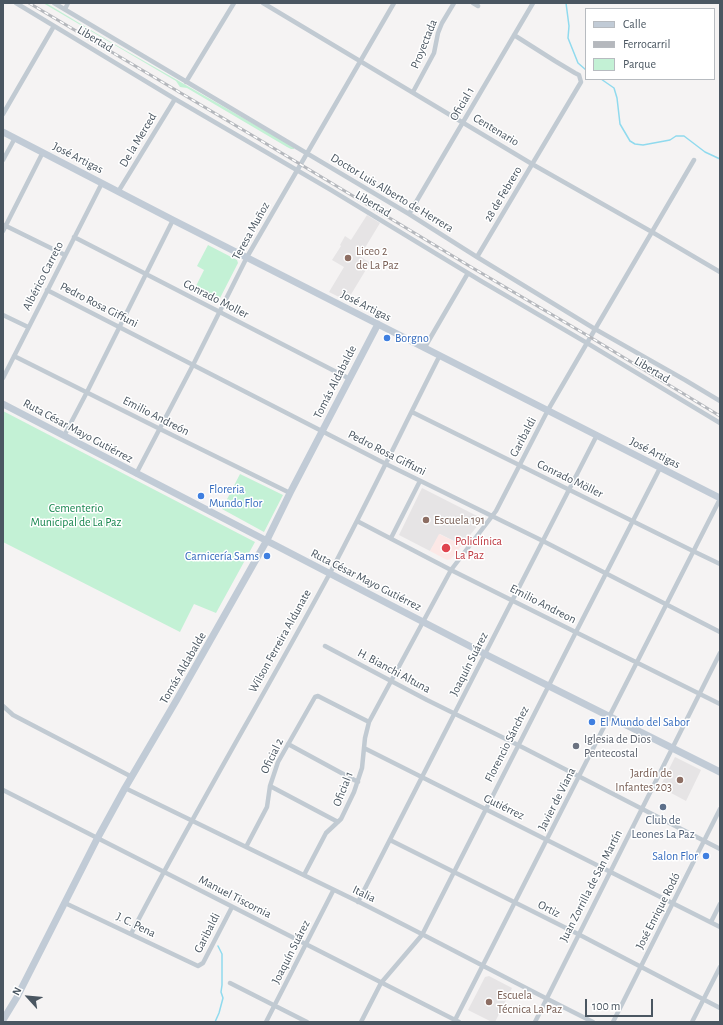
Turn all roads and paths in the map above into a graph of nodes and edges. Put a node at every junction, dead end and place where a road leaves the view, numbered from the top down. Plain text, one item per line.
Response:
1 (16, 3) edge
2 (54, 3) edge
3 (68, 3) edge
4 (234, 3) edge
5 (263, 3) edge
6 (394, 3) edge
7 (454, 3) edge
8 (474, 3) edge
9 (533, 3) edge
10 (270, 5) edge
11 (478, 6) dead end
12 (65, 9) junction
13 (54, 26) junction
14 (514, 36) junction
15 (361, 61) junction
16 (186, 82) junction
17 (413, 92) junction
18 (175, 99) junction
19 (3, 114) edge
20 (463, 122) junction
21 (3, 132) edge
22 (14, 138) junction
23 (43, 152) junction
24 (306, 153) junction
25 (3, 160) edge
26 (694, 160) dead end
27 (532, 164) junction
28 (297, 170) junction
29 (102, 183) junction
30 (118, 192) junction
31 (409, 214) junction
32 (174, 220) junction
33 (4, 225) edge
34 (3, 231) edge
35 (652, 232) junction
36 (74, 237) junction
37 (65, 255) junction
38 (247, 257) junction
39 (477, 257) junction
40 (720, 272) edge
41 (468, 274) junction
42 (146, 275) junction
43 (47, 290) junction
44 (219, 312) junction
45 (3, 315) edge
46 (378, 324) junction
47 (28, 327) junction
48 (120, 327) junction
49 (595, 329) junction
50 (587, 343) junction
51 (424, 348) junction
52 (14, 356) junction
53 (440, 356) junction
54 (193, 365) junction
55 (3, 378) edge
56 (350, 379) junction
57 (87, 392) junction
58 (720, 401) edge
59 (3, 404) edge
60 (548, 410) junction
61 (412, 412) junction
62 (720, 422) edge
63 (160, 429) junction
64 (322, 432) junction
65 (597, 435) junction
66 (64, 436) junction
67 (386, 464) junction
68 (520, 465) junction
69 (660, 468) junction
70 (136, 474) junction
71 (420, 481) junction
72 (569, 490) junction
73 (290, 492) junction
74 (720, 498) edge
75 (493, 516) junction
76 (357, 521) junction
77 (633, 522) junction
78 (391, 538) junction
79 (267, 540) junction
80 (543, 541) junction
81 (693, 551) junction
82 (720, 564) edge
83 (451, 570) junction
84 (329, 574) junction
85 (606, 574) junction
86 (513, 600) junction
87 (666, 604) junction
88 (424, 622) junction
89 (576, 632) junction
90 (720, 632) edge
91 (325, 646) dead end
92 (720, 653) edge
93 (485, 654) junction
94 (637, 662) junction
95 (392, 681) junction
96 (548, 686) junction
97 (700, 694) junction
98 (720, 704) edge
99 (3, 706) edge
100 (454, 714) junction
101 (609, 716) junction
102 (369, 722) junction
103 (288, 744) junction
104 (518, 745) junction
105 (364, 748) junction
106 (672, 748) junction
107 (720, 772) edge
108 (579, 776) junction
109 (132, 777) junction
110 (422, 777) junction
111 (358, 782) junction
112 (270, 786) junction
113 (125, 788) junction
114 (3, 790) edge
115 (486, 809) junction
116 (642, 809) junction
117 (720, 809) edge
118 (192, 820) junction
119 (338, 822) junction
120 (97, 839) junction
121 (390, 840) junction
122 (547, 840) junction
123 (704, 841) junction
124 (246, 847) junction
125 (720, 849) edge
126 (163, 872) junction
127 (454, 872) junction
128 (610, 872) junction
129 (304, 876) junction
130 (333, 891) junction
131 (358, 902) junction
132 (65, 903) junction
133 (515, 903) junction
134 (673, 903) junction
135 (720, 904) edge
136 (232, 907) junction
137 (711, 922) junction
138 (720, 927) edge
139 (131, 934) junction
140 (578, 934) junction
141 (422, 935) junction
142 (306, 944) junction
143 (198, 966) joint
144 (483, 966) junction
145 (640, 967) junction
146 (720, 967) edge
147 (230, 983) dead end
148 (381, 983) junction
149 (546, 999) junction
150 (703, 1000) junction
151 (274, 1006) junction
152 (720, 1008) edge
153 (3, 1020) edge
154 (456, 1021) edge
155 (266, 1022) edge
156 (307, 1022) edge
157 (361, 1022) edge
158 (535, 1022) edge
159 (593, 1022) edge
160 (613, 1022) edge
161 (692, 1022) edge

1 - 13 street, Libertad
2 - 12 street, Doctor Luis Alberto de Herrera
3 - 12 street
4 - 16 street
5 - 10 street, Centenario
6 - 15 street, Teresa Muñoz
7 - 17 street, Proyectada
8 - 11 street
9 - 14 street, Oficial 1
10 - 15 street, Centenario
12 - 16 street, Doctor Luis Alberto de Herrera
13 - 18 street, Libertad
13 - 19 street
14 - 20 street, Oficial 1
14 - 27 street, 28 de Febrero
15 - 17 street, Centenario
15 - 24 street, Teresa Muñoz
16 - 24 street, Doctor Luis Alberto de Herrera
17 - 20 street, Centenario
18 - 28 street, Libertad
18 - 30 street, De la Merced
20 - 27 street, Centenario
20 - 31 street, Oficial 1
21 - 22 street, José Artigas
22 - 23 street, José Artigas
22 - 25 street
23 - 29 street, José Artigas
23 - 33 street
24 - 28 street, Teresa Muñoz
24 - 31 street, Doctor Luis Alberto de Herrera
26 - 35 street, Garibaldi
27 - 35 street, Centenario
27 - 39 street, 28 de Febrero
28 - 38 street, Teresa Muñoz
28 - 41 street, Libertad
29 - 30 street, José Artigas
29 - 36 street, Albérico Carreto
30 - 32 street, José Artigas
31 - 39 street, Doctor Luis Alberto de Herrera
32 - 38 street, José Artigas
32 - 42 street
33 - 34 street
33 - 37 street
35 - 40 street, Centenario
35 - 49 street, Garibaldi
36 - 37 street, Albérico Carreto
36 - 42 street, Conrado Moller
37 - 43 street, Albérico Carreto
38 - 44 street, Teresa Muñoz
38 - 46 street, José Artigas
39 - 49 street, Doctor Luis Alberto de Herrera
41 - 50 street, Libertad
41 - 51 street
42 - 44 street, Conrado Moller
42 - 48 street
43 - 47 street, Albérico Carreto
43 - 48 street, Pedro Rosa Giffuni
44 - 54 street, Teresa Muñoz
44 - 56 street, Conrado Moller
45 - 47 street
46 - 51 street, José Artigas
46 - 56 street, Tomás Aldabalde
47 - 52 street, Albérico Carreto
48 - 54 street, Pedro Rosa Giffuni
48 - 57 street
49 - 50 street, Garibaldi
49 - 58 street, Doctor Luis Alberto de Herrera
50 - 60 street, Garibaldi
50 - 62 street, Libertad
51 - 53 street, José Artigas
52 - 55 street, Albérico Carreto
52 - 57 street, Emilio Andreón
53 - 60 street, José Artigas
53 - 61 street, Wilson Ferreira Aldunate
54 - 63 street, Teresa Muñoz
54 - 64 street, Pedro Rosa Giffuni
56 - 64 street, Tomás Aldabalde
57 - 63 street, Emilio Andreón
57 - 66 street
59 - 66 street, Ruta César Mayo Gutiérrez
60 - 65 street, José Artigas
60 - 68 street, Garibaldi
61 - 67 street, Wilson Ferreira Aldunate
61 - 68 street, Conrado Möller
63 - 70 street, Teresa Muñoz
63 - 73 street, Emilio Andreón
64 - 67 street, Pedro Rosa Giffuni
64 - 73 street, Tomás Aldabalde
65 - 69 street, José Artigas
65 - 72 street, Joaquín Suárez
66 - 70 street, Ruta César Mayo Gutiérrez
67 - 71 street, Pedro Rosa Giffuni
67 - 76 street, Wilson Ferreira Aldunate
68 - 72 street, Conrado Möller
68 - 75 street, Garibaldi
69 - 74 street, José Artigas
69 - 77 street, Florencio Sánchez
70 - 79 street, Ruta César Mayo Gutiérrez
71 - 75 street, Pedro Rosa Giffuni
71 - 78 street
72 - 77 street, Conrado Möller
72 - 80 street, Joaquín Suárez
73 - 79 street, Tomás Aldabalde
74 - 81 street, Javier de Viana
75 - 80 street, Pedro Rosa Giffuni
75 - 83 street, Garibaldi
76 - 78 street, Emilio Andreon
76 - 84 street, Wilson Ferreira Aldunate
77 - 81 street, Conrado Möller
77 - 85 street, Florencio Sánchez
78 - 83 street, Emilio Andreon
79 - 84 street, Ruta César Mayo Gutiérrez
79 - 109 street, Tomás Aldabalde
80 - 85 street, Pedro Rosa Giffuni
80 - 86 street, Joaquín Suárez
81 - 82 street, Conrado Möller
81 - 87 street, Javier de Viana
83 - 86 street, Emilio Andreon
83 - 88 street, Garibaldi
84 - 88 street, Ruta César Mayo Gutiérrez
84 - 118 street, Wilson Ferreira Aldunate
85 - 87 street, Pedro Rosa Giffuni
85 - 89 street, Florencio Sánchez
86 - 89 street, Emilio Andreon
86 - 93 street, Joaquín Suárez
87 - 90 street, Pedro Rosa Giffuni
87 - 94 street, Javier de Viana
88 - 93 street, Ruta César Mayo Gutiérrez
88 - 95 street, Garibaldi
89 - 94 street, Emilio Andreon
89 - 96 street, Florencio Sánchez
91 - 95 street, H. Bianchi Altuna
92 - 97 street, Juan Zorrilla de San Martín
93 - 96 street, Ruta César Mayo Gutiérrez
93 - 100 street, Joaquín Suárez
94 - 97 street, Emilio Andreon
94 - 101 street, Javier de Viana
95 - 100 street, H. Bianchi Altuna
95 - 102 street, Garibaldi
96 - 101 street, Ruta César Mayo Gutiérrez
96 - 104 street, Florencio Sánchez
97 - 98 street, Emilio Andreon
97 - 106 street, Juan Zorrilla de San Martín
99 - 109 street
100 - 104 street, H. Bianchi Altuna
100 - 110 street, Joaquín Suárez
101 - 106 street, Ruta César Mayo Gutiérrez
101 - 108 street, Javier de Viana
102 - 103 street, Oficial 2
102 - 105 street, Oficial 1
103 - 111 street
103 - 112 street, Oficial 2
104 - 108 street, H. Bianchi Altuna
104 - 115 street, Florencio Sánchez
105 - 110 street, Gutiérrez
105 - 111 street, Oficial 1
106 - 107 street, Ruta César Mayo Gutiérrez
106 - 116 street, Juan Zorrilla de San Martín
108 - 116 street, H. Bianchi Altuna
108 - 122 street, Javier de Viana
109 - 113 street, Tomás Aldabalde
110 - 115 street, Gutiérrez
110 - 121 street, Joaquín Suárez
111 - 119 street, Oficial 1
112 - 119 street
112 - 124 street, Oficial 2
113 - 118 street, Italia
113 - 120 street, Tomás Aldabalde
114 - 120 street, Manuel Tiscornia
115 - 122 street, Gutiérrez
115 - 127 street, Florencio Sánchez
116 - 123 street, H. Bianchi Altuna
116 - 128 street, Juan Zorrilla de San Martín
117 - 123 street, José Enrique Rodó
118 - 124 street, Italia
118 - 126 street, Wilson Ferreira Aldunate
119 - 129 street, Oficial 1
120 - 126 street, Manuel Tiscornia
120 - 132 street, Tomás Aldabalde
121 - 127 street, Ortiz
121 - 131 street, Joaquín Suárez
122 - 128 street, Gutiérrez
122 - 133 street, Javier de Viana
123 - 125 street, H. Bianchi Altuna
123 - 134 street, José Enrique Rodó
124 - 129 street, Italia
126 - 136 street, Manuel Tiscornia
126 - 139 street, Wilson Ferreira Aldunate
127 - 133 street, Ortiz
127 - 141 street, Florencio Sánchez
128 - 134 street, Gutiérrez
128 - 140 street, Juan Zorrilla de San Martín
129 - 130 street, Italia
130 - 131 street, Italia
130 - 142 street, Joaquín Suárez
131 - 141 street, Italia
132 - 139 street, J. C. Pena
132 - 153 street, Tomás Aldabalde
133 - 140 street, Ortiz
133 - 144 street, Javier de Viana
134 - 137 street, Gutiérrez
134 - 145 street, José Enrique Rodó
135 - 137 street
136 - 142 street, Manuel Tiscornia
136 - 143 street, Garibaldi
137 - 138 street, Gutiérrez
139 - 143 street, J. C. Pena
140 - 145 street, Ortiz
140 - 149 street, Juan Zorrilla de San Martín
141 - 144 street, Italia
141 - 148 street, Florencio Sánchez
142 - 148 street, Manuel Tiscornia
142 - 151 street, Joaquín Suárez
144 - 149 street, Italia
144 - 154 street, Javier de Viana
145 - 150 street, Ortiz
145 - 160 street, José Enrique Rodó
146 - 150 street
147 - 151 street
148 - 154 street, Manuel Tiscornia
148 - 157 street, Florencio Sánchez
149 - 158 street, Juan Zorrilla de San Martín
149 - 159 street, Italia
150 - 152 street, Ortiz
150 - 161 street
151 - 155 street, Joaquín Suárez
151 - 156 street

